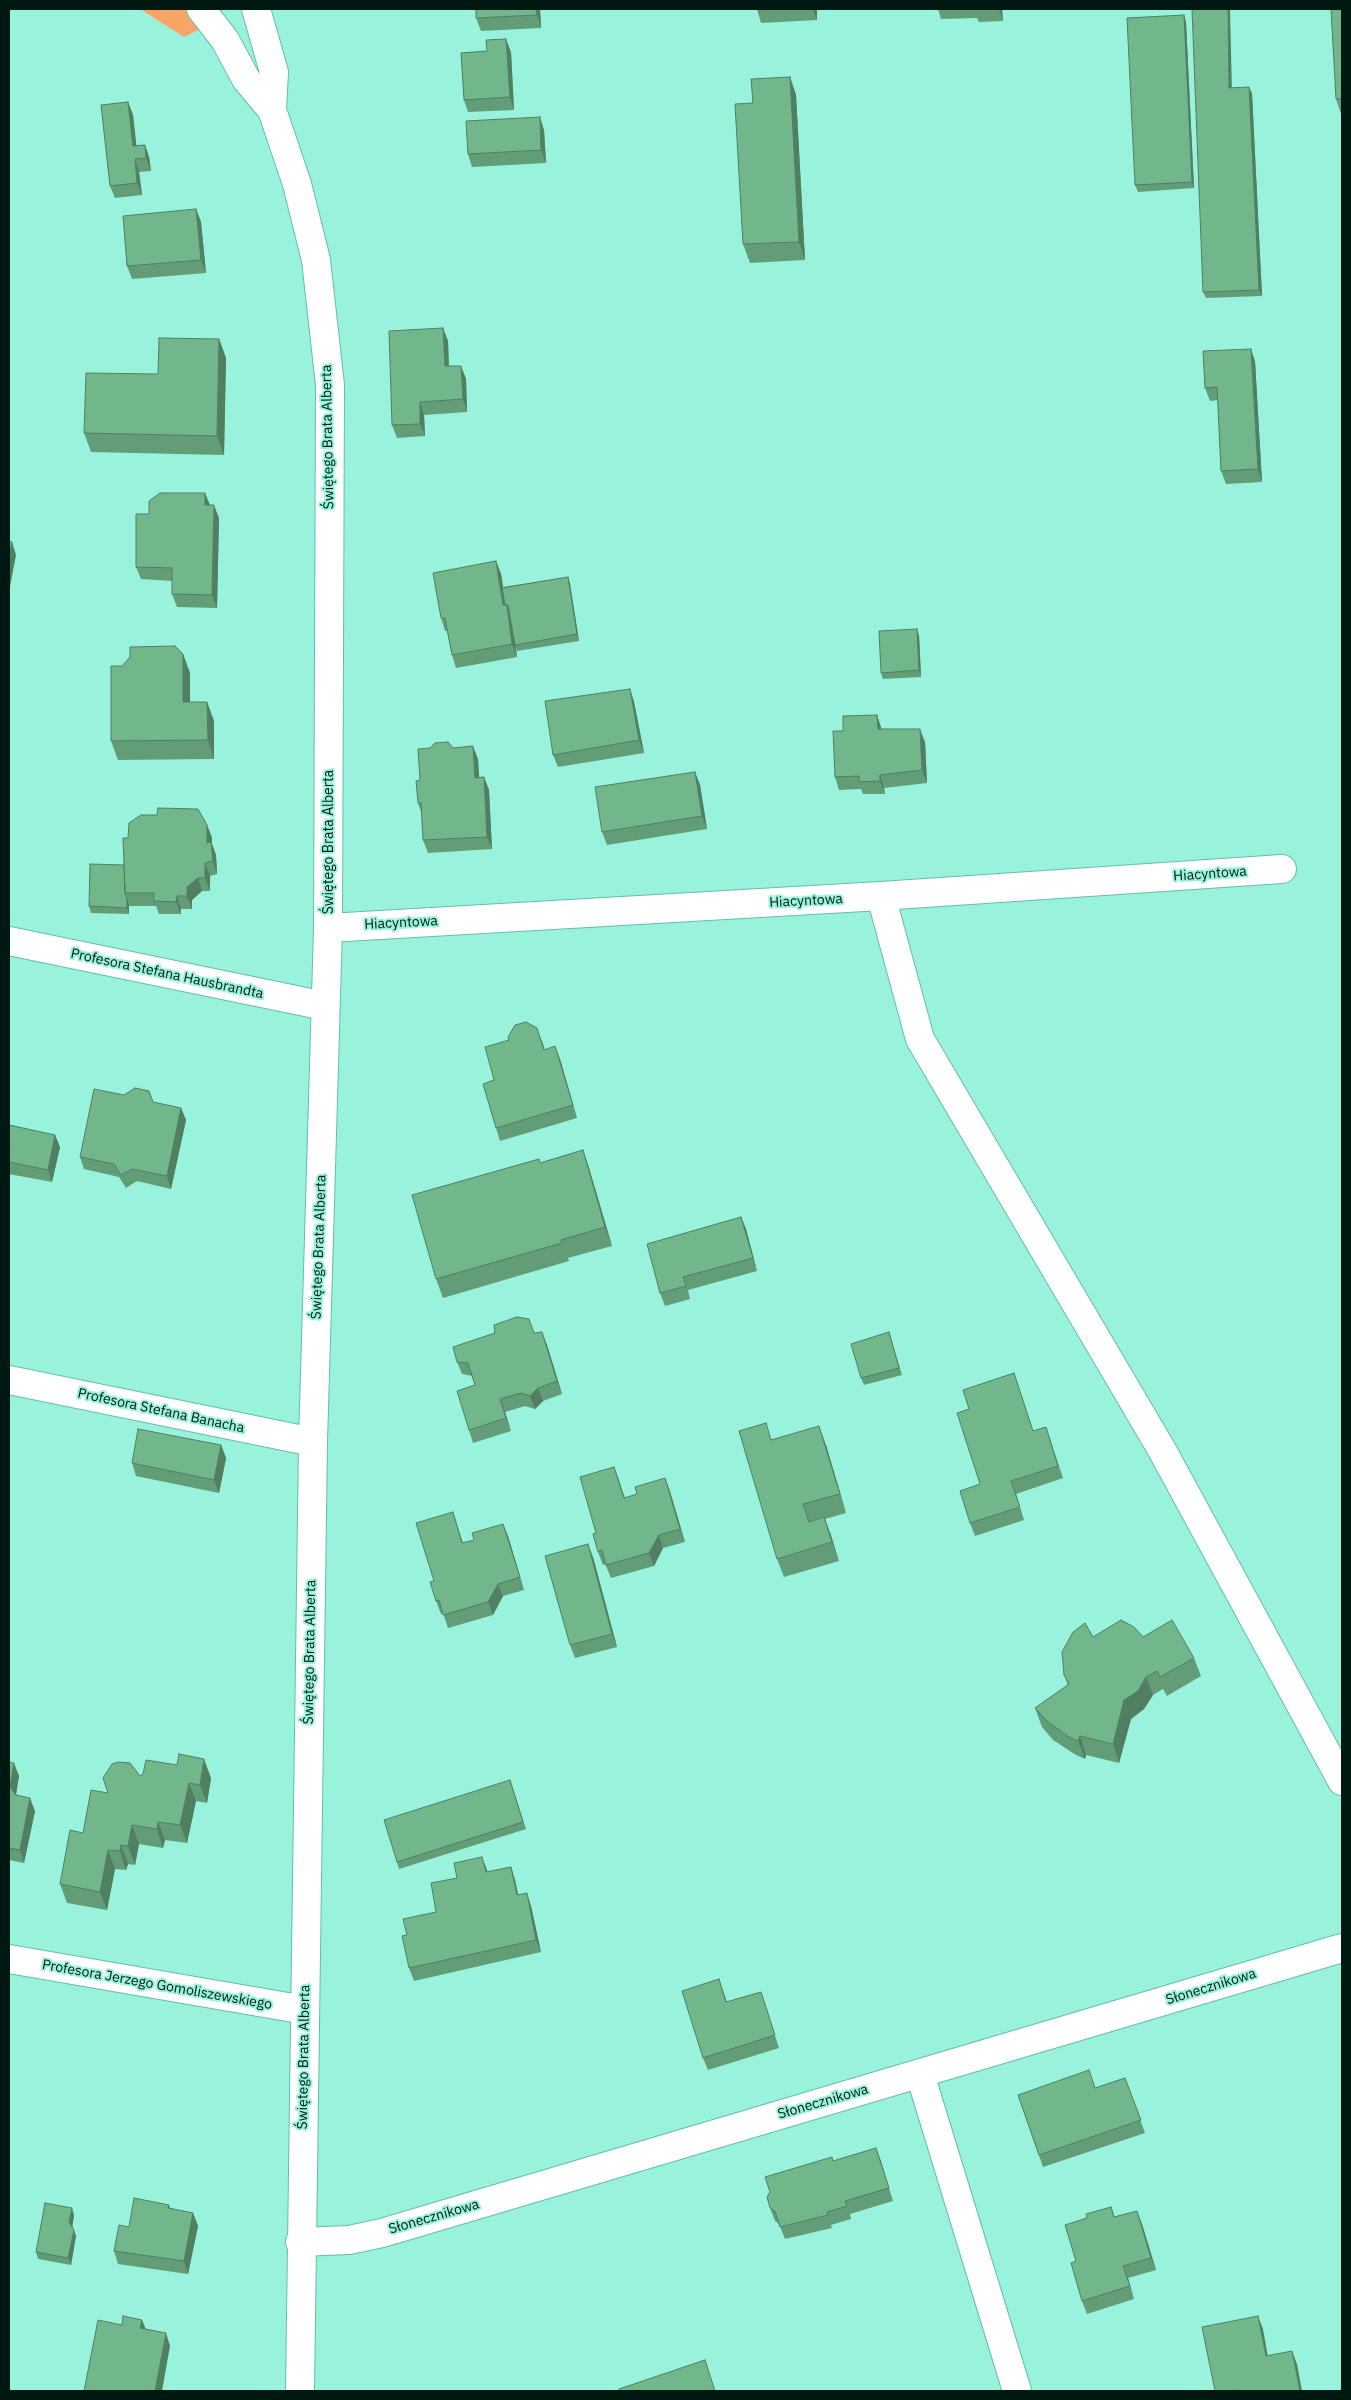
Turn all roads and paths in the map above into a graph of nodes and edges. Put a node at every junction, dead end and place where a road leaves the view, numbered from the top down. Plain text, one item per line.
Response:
1 (201, 9) edge
2 (256, 9) edge
3 (272, 110) junction
4 (1282, 869) dead end
5 (881, 896) junction
6 (328, 928) junction
7 (9, 941) edge
8 (325, 1006) junction
9 (9, 1380) edge
10 (313, 1442) junction
11 (1342, 1781) edge
12 (1342, 1948) edge
13 (9, 1958) edge
14 (305, 2010) junction
15 (920, 2074) junction
16 (300, 2242) junction
17 (300, 2391) edge
18 (1017, 2391) edge

1 - 3 street, Świętego Brata Alberta
2 - 3 street, Świętego Brata Alberta
3 - 6 street, Świętego Brata Alberta
4 - 5 street, Hiacyntowa
5 - 6 street, Hiacyntowa
5 - 11 street
6 - 8 street, Świętego Brata Alberta
7 - 8 street, Profesora Stefana Hausbrandta
8 - 10 street, Świętego Brata Alberta
9 - 10 street, Profesora Stefana Banacha
10 - 14 street, Świętego Brata Alberta
12 - 15 street, Słonecznikowa
13 - 14 street, Profesora Jerzego Gomoliszewskiego
14 - 16 street, Świętego Brata Alberta
15 - 16 street, Słonecznikowa
15 - 18 street
16 - 17 street, Świętego Brata Alberta

